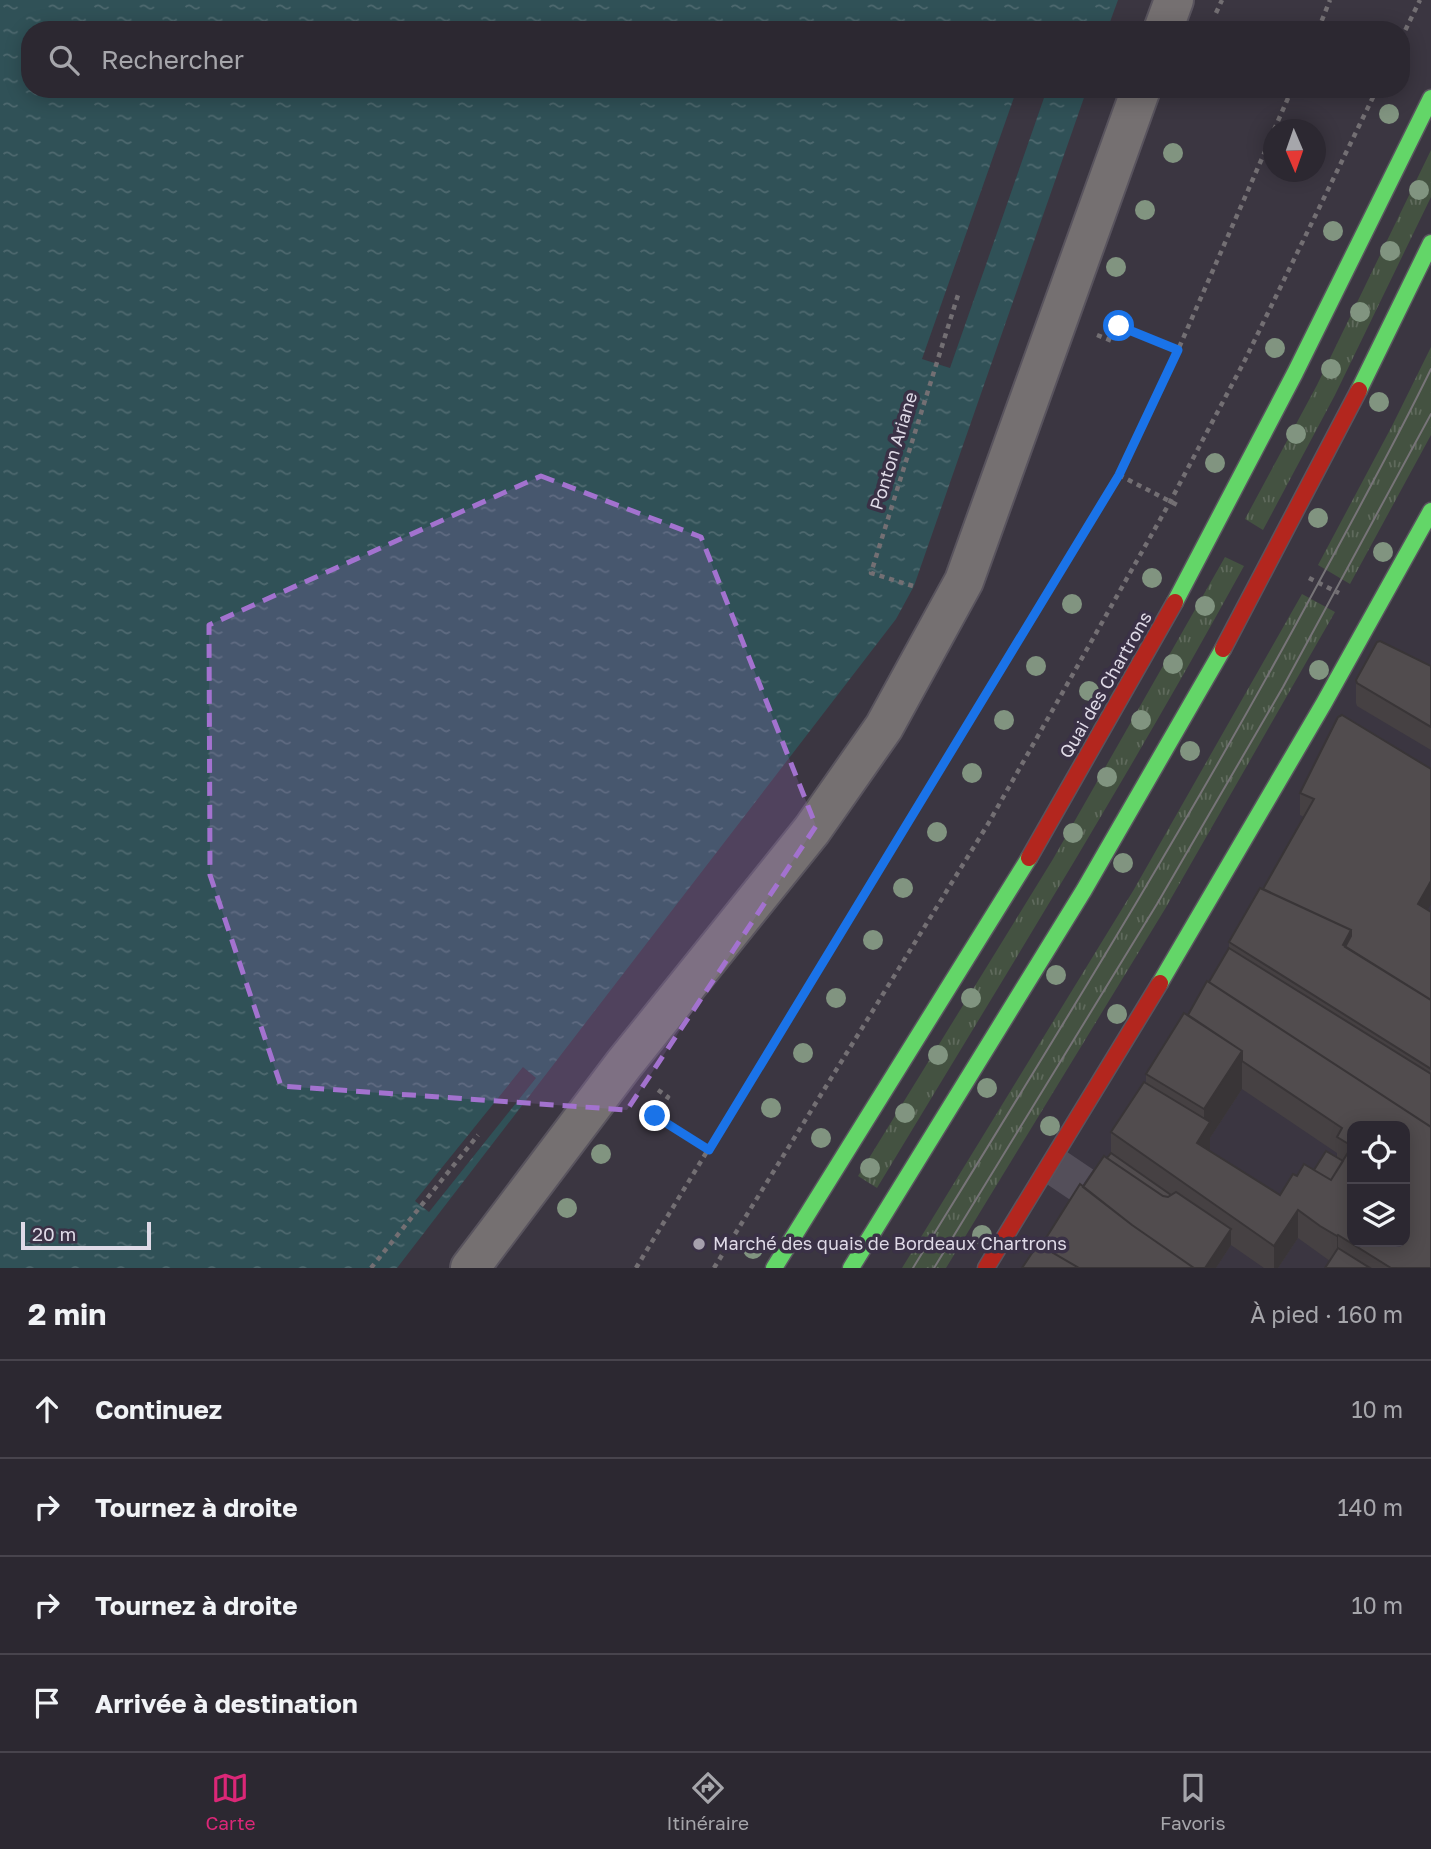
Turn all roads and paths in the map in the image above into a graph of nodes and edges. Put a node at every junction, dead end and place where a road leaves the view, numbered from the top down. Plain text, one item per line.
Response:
1 (1174, 0) edge
2 (1331, 0) edge
3 (1420, 0) edge
4 (1166, 21) edge
5 (1322, 21) edge
6 (1410, 21) edge
7 (1138, 98) edge
8 (1288, 98) edge
9 (1373, 98) edge
10 (1431, 98) edge
11 (1279, 119) edge
12 (1263, 155) edge
13 (1431, 243) edge
14 (958, 295) dead end
15 (1112, 341) dead end
16 (1178, 350) junction
17 (1431, 511) edge
18 (914, 586) dead end
19 (1322, 705) junction
20 (1355, 725) edge
21 (668, 1097) dead end
22 (478, 1135) dead end
23 (709, 1150) junction
24 (371, 1268) edge
25 (470, 1268) edge
26 (636, 1268) edge
27 (714, 1268) edge
28 (774, 1268) edge
29 (850, 1268) edge
30 (986, 1268) edge

1 - 4 street
2 - 5 path
3 - 6 path
7 - 25 street
8 - 11 path
9 - 27 path
10 - 28 main road, Quai des Chartrons
12 - 16 path
13 - 29 main road
14 - 18 path, Ponton Ariane
15 - 16 path
16 - 23 path
17 - 19 main road
19 - 20 street
19 - 30 main road
21 - 23 path
22 - 24 path
23 - 26 path

